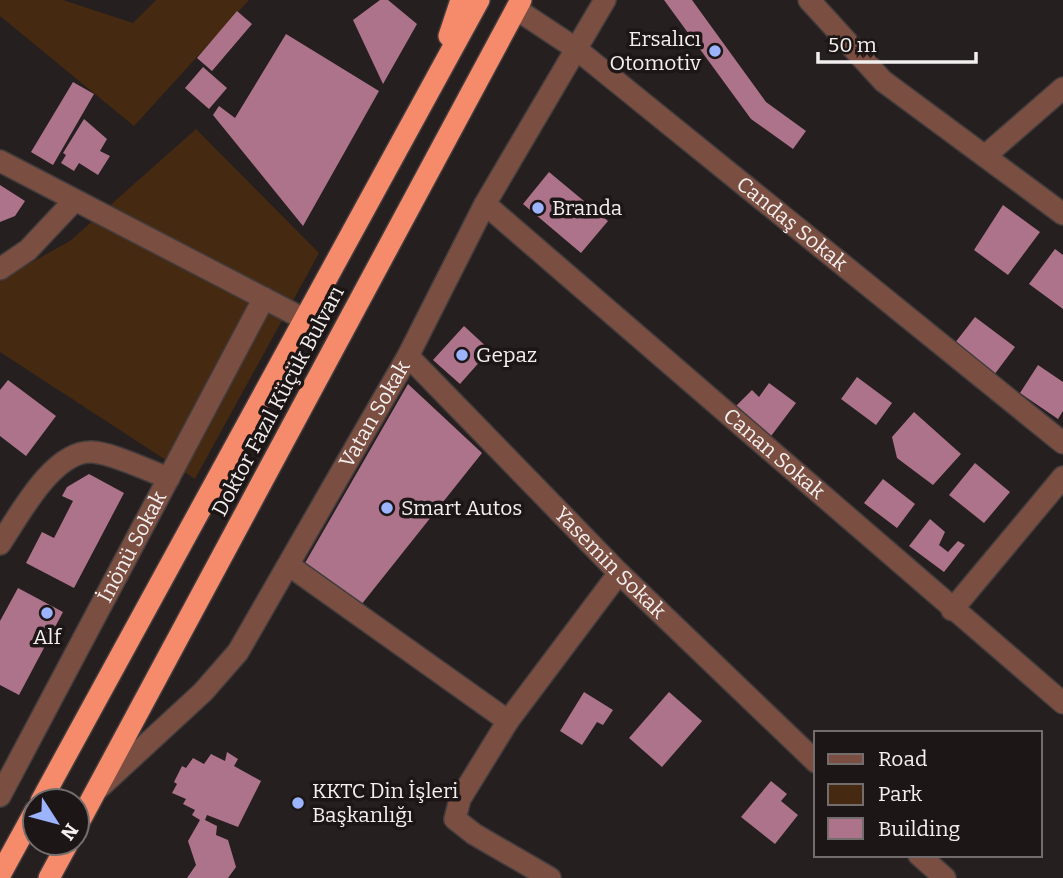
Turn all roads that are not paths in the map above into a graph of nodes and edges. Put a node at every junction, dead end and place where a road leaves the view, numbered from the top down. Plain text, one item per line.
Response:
1 (461, 0) edge
2 (479, 0) edge
3 (605, 0) edge
4 (809, 0) edge
5 (519, 5) edge
6 (575, 48) junction
7 (438, 75) junction
8 (1063, 88) edge
9 (985, 156) junction
10 (0, 161) edge
11 (74, 201) junction
12 (485, 204) junction
13 (1063, 214) edge
14 (0, 269) edge
15 (264, 298) junction
16 (304, 319) junction
17 (408, 356) junction
18 (1063, 443) edge
19 (1063, 477) edge
20 (169, 478) junction
21 (0, 544) edge
22 (290, 566) junction
23 (619, 573) junction
24 (952, 610) junction
25 (1063, 703) edge
26 (508, 721) junction
27 (814, 760) edge
28 (49, 787) edge
29 (96, 791) junction
30 (0, 796) edge
31 (91, 800) edge
32 (21, 837) edge
33 (60, 857) edge
34 (921, 857) edge
35 (0, 875) edge
36 (49, 878) edge
37 (550, 878) edge
38 (945, 878) edge

1 - 7 highway
2 - 7 highway, Doktor Fazıl Küçük Bulvarı
3 - 6 street, Vatan Sokak
4 - 9 street
5 - 6 street, Candaş Sokak
5 - 29 highway, Doktor Fazıl Küçük Bulvarı
6 - 12 street, Vatan Sokak
6 - 18 street, Candaş Sokak
7 - 16 highway, Doktor Fazıl Küçük Bulvarı
8 - 9 street
9 - 13 street
10 - 11 street
11 - 14 street
11 - 15 street
12 - 17 street, Vatan Sokak
12 - 24 street, Canan Sokak
15 - 16 street
15 - 20 street, İnönü Sokak
16 - 28 highway, Doktor Fazıl Küçük Bulvarı
17 - 22 street, Vatan Sokak
17 - 23 street, Yasemin Sokak
19 - 24 street
20 - 21 street
20 - 30 street, İnönü Sokak
22 - 26 street
22 - 29 street, Vatan Sokak
23 - 26 street
23 - 27 street, Yasemin Sokak
24 - 25 street, Canan Sokak
26 - 37 street
29 - 31 highway, Doktor Fazıl Küçük Bulvarı
32 - 35 highway
33 - 36 highway
34 - 38 street

